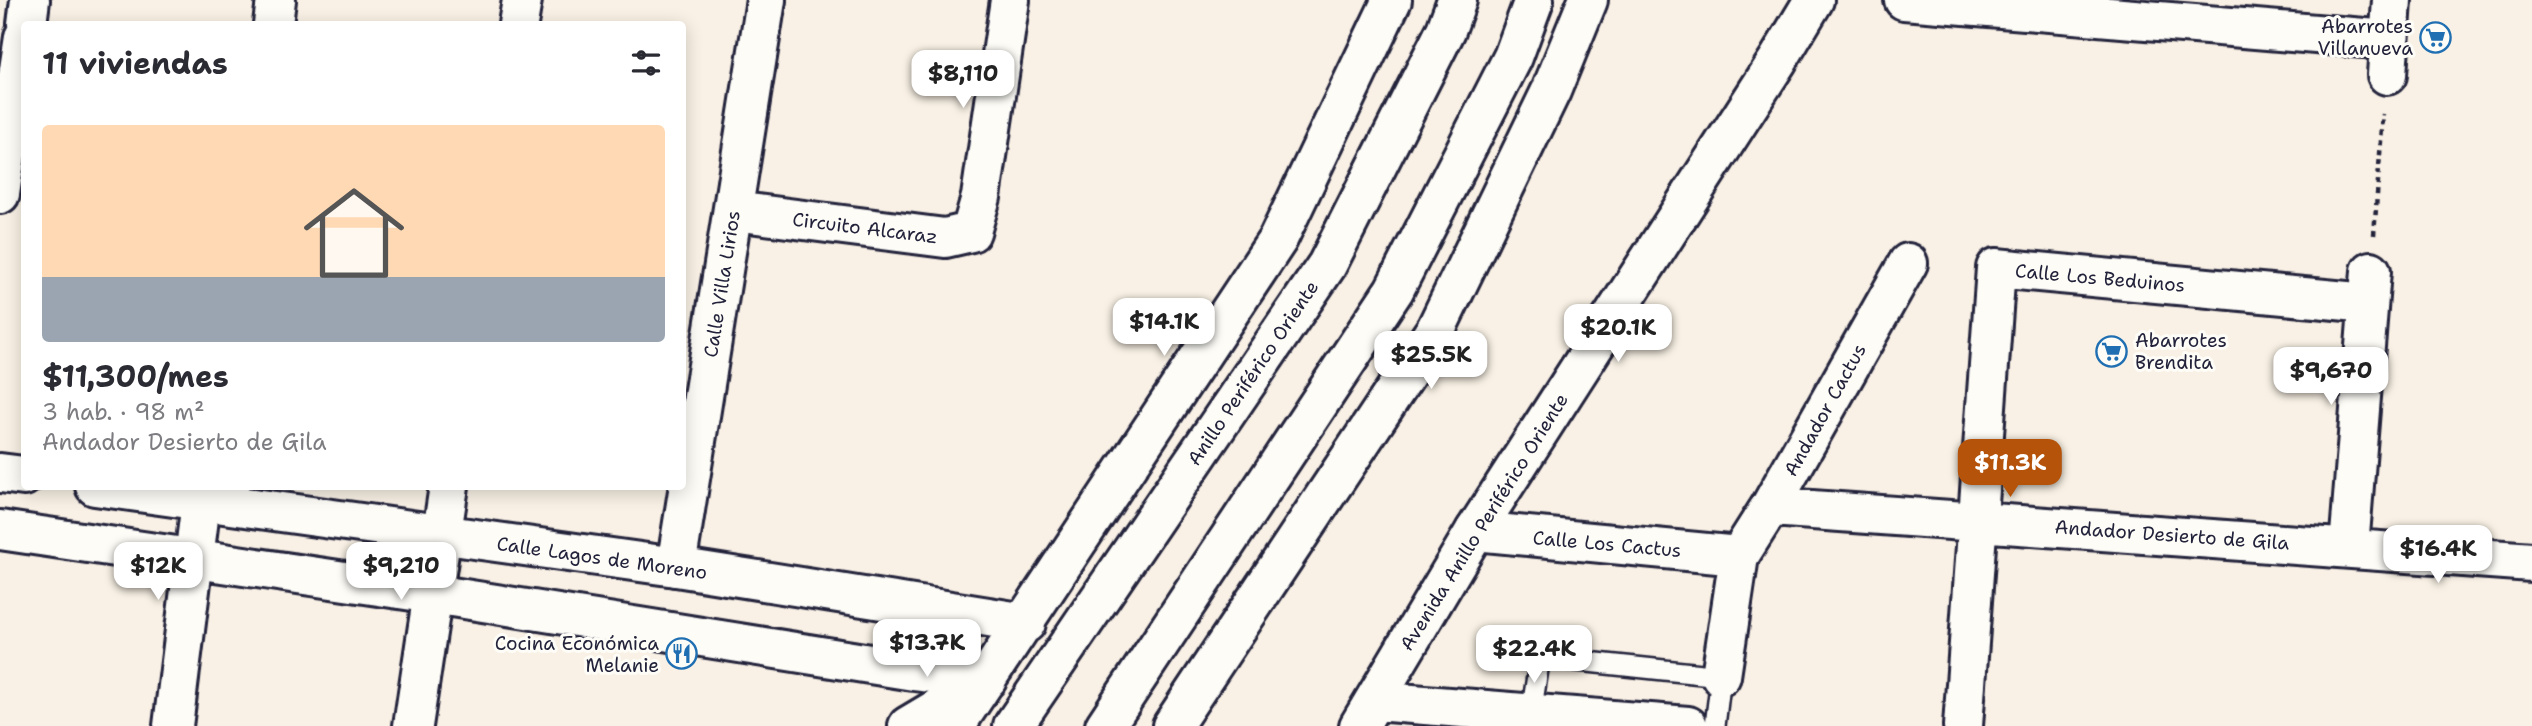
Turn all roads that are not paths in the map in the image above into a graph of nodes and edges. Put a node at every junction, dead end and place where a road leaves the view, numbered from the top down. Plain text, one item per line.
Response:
1 (30, 0) edge
2 (276, 0) edge
3 (522, 0) edge
4 (766, 0) edge
5 (1010, 0) edge
6 (1392, 0) edge
7 (1457, 0) edge
8 (1534, 0) edge
9 (1588, 0) edge
10 (1814, 0) edge
11 (1904, 0) edge
12 (2392, 0) edge
13 (27, 21) edge
14 (273, 21) edge
15 (518, 21) edge
16 (21, 57) edge
17 (0, 194) edge
18 (734, 211) junction
19 (1908, 263) dead end
20 (0, 472) edge
21 (21, 476) edge
22 (148, 490) edge
23 (448, 490) edge
24 (202, 494) edge
25 (1770, 507) junction
26 (1979, 522) junction
27 (0, 530) edge
28 (1475, 531) junction
29 (442, 536) junction
30 (2350, 548) junction
31 (1739, 556) junction
32 (193, 559) junction
33 (2532, 562) edge
34 (676, 567) junction
35 (433, 594) junction
36 (1026, 623) junction
37 (1721, 676) junction
38 (987, 679) junction
39 (1367, 714) edge
40 (1531, 714) junction
41 (173, 726) edge
42 (413, 726) edge
43 (908, 726) edge
44 (955, 726) edge
45 (1013, 726) edge
46 (1105, 726) edge
47 (1172, 726) edge
48 (1688, 726) edge
49 (1715, 726) edge
50 (1963, 726) edge

1 - 13 main road
2 - 14 main road
3 - 15 main road
4 - 18 main road, Calle Villa Lirios
5 - 18 main road, Circuito Alcaraz
6 - 36 main road
7 - 45 main road, Anillo Periférico Oriente
8 - 46 main road
9 - 47 main road
10 - 28 main road, Avenida Anillo Periférico Oriente
11 - 12 main road
16 - 17 main road
18 - 34 main road, Calle Villa Lirios
19 - 25 main road, Andador Cactus
20 - 21 main road
22 - 24 main road, Calle Lagos de Moreno
23 - 29 main road
24 - 29 main road, Calle Lagos de Moreno
24 - 32 main road
25 - 26 main road, Andador Desierto de Gila
25 - 31 main road, Andador Cactus
26 - 30 main road, Andador Desierto de Gila
26 - 30 main road, Calle Los Beduinos
26 - 50 main road, Calle Los Beduinos
27 - 32 main road
28 - 31 main road, Calle Los Cactus
28 - 39 main road, Avenida Anillo Periférico Oriente
29 - 34 main road, Calle Lagos de Moreno
29 - 35 main road
30 - 33 main road, Andador Desierto de Gila
31 - 37 main road
32 - 35 main road
32 - 41 main road
34 - 36 main road, Calle Lagos de Moreno
35 - 38 main road
35 - 42 main road
36 - 38 main road
37 - 40 lane
37 - 49 lane
38 - 43 main road
38 - 44 main road
39 - 40 main road
40 - 48 main road

